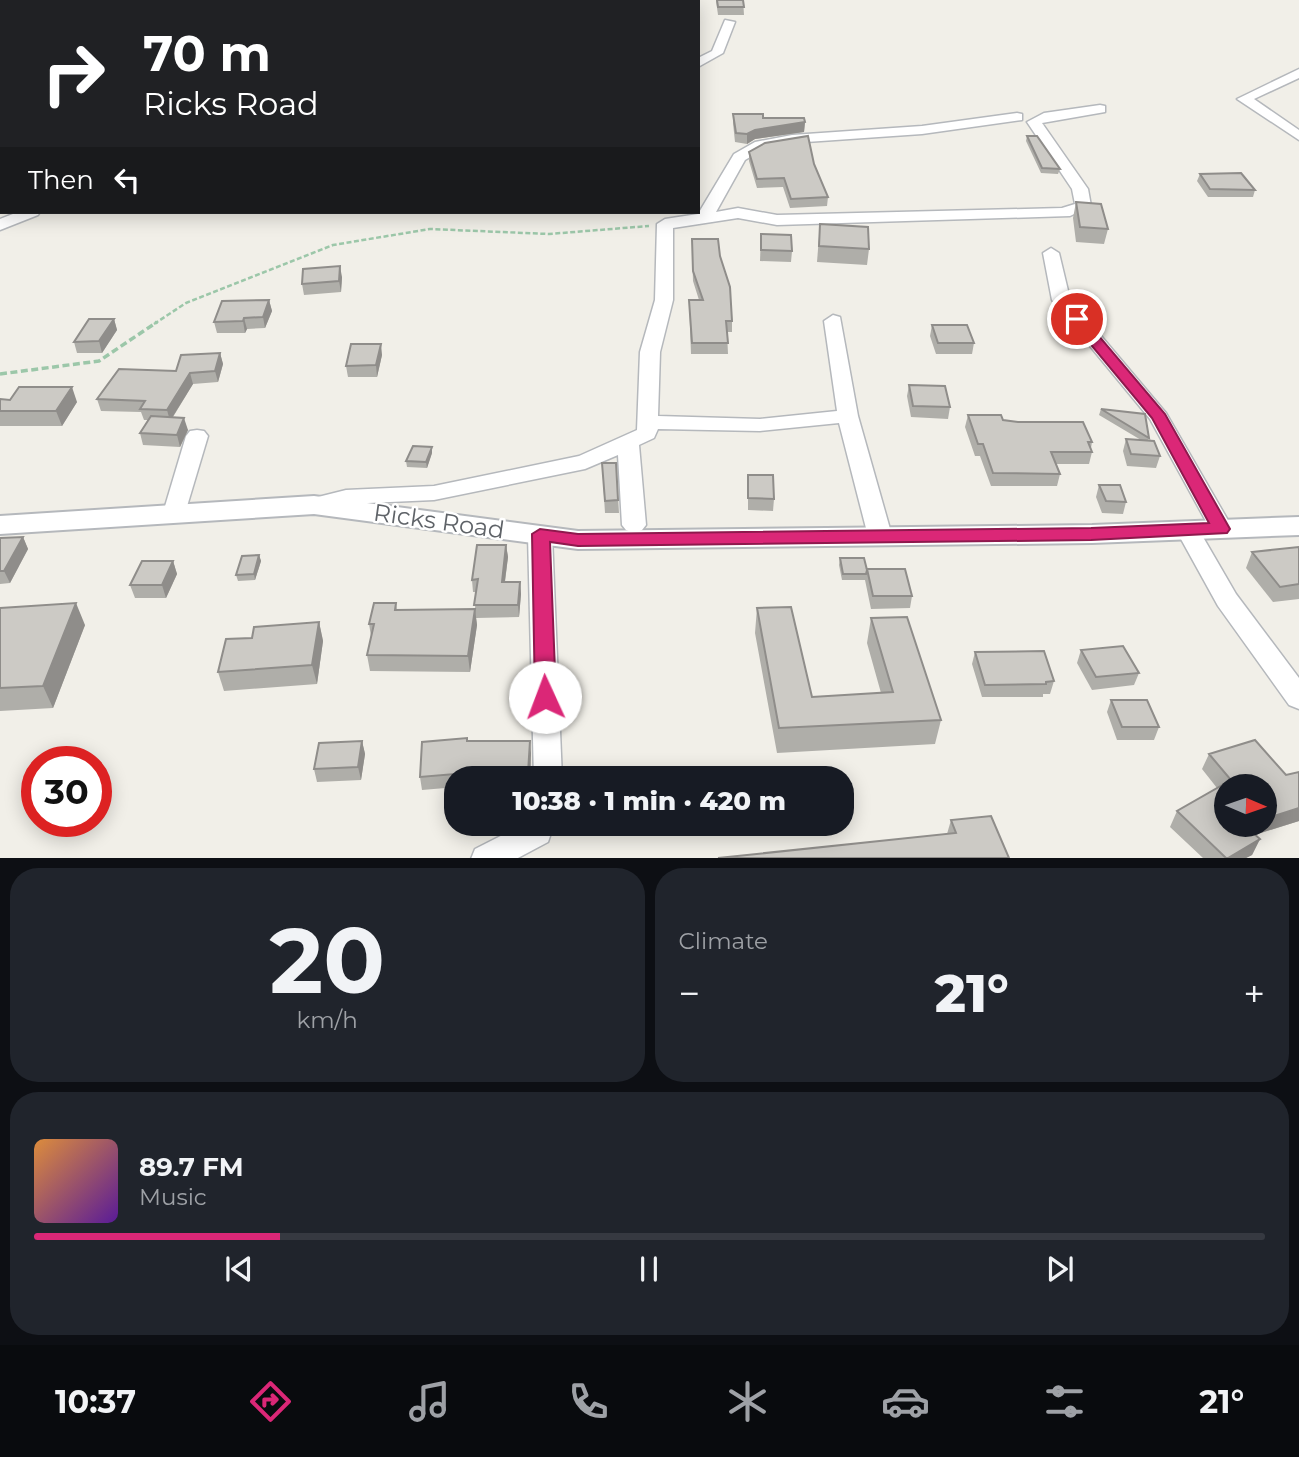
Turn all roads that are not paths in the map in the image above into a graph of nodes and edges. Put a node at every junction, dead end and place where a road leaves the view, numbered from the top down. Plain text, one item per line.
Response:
1 (3, 0) edge
2 (48, 0) edge
3 (68, 0) edge
4 (76, 0) edge
5 (729, 22) dead end
6 (700, 62) edge
7 (1299, 73) edge
8 (1100, 108) dead end
9 (1017, 117) dead end
10 (1299, 136) edge
11 (27, 214) edge
12 (704, 218) junction
13 (0, 225) edge
14 (1051, 253) dead end
15 (833, 321) dead end
16 (848, 416) junction
17 (647, 422) junction
18 (197, 436) dead end
19 (628, 442) junction
20 (314, 505) junction
21 (174, 513) junction
22 (0, 524) edge
23 (634, 525) dead end
24 (1299, 526) edge
25 (1221, 529) junction
26 (1188, 530) junction
27 (540, 534) junction
28 (880, 536) junction
29 (1299, 698) edge
30 (548, 766) edge
31 (529, 836) edge
32 (488, 858) edge

1 - 2 street
3 - 4 street
5 - 6 street
7 - 10 street
8 - 12 street
9 - 12 street
11 - 13 street
12 - 17 street
14 - 25 street
15 - 16 street
16 - 17 street
16 - 28 street
17 - 19 street
18 - 21 street
19 - 20 street
19 - 23 street
20 - 21 street, Ricks Road
20 - 27 street, Ricks Road
21 - 22 street, Ricks Road
24 - 25 street, Ricks Road
25 - 26 street, Ricks Road
26 - 28 street, Ricks Road
26 - 29 street
27 - 28 street, Ricks Road
27 - 30 street
31 - 32 street

